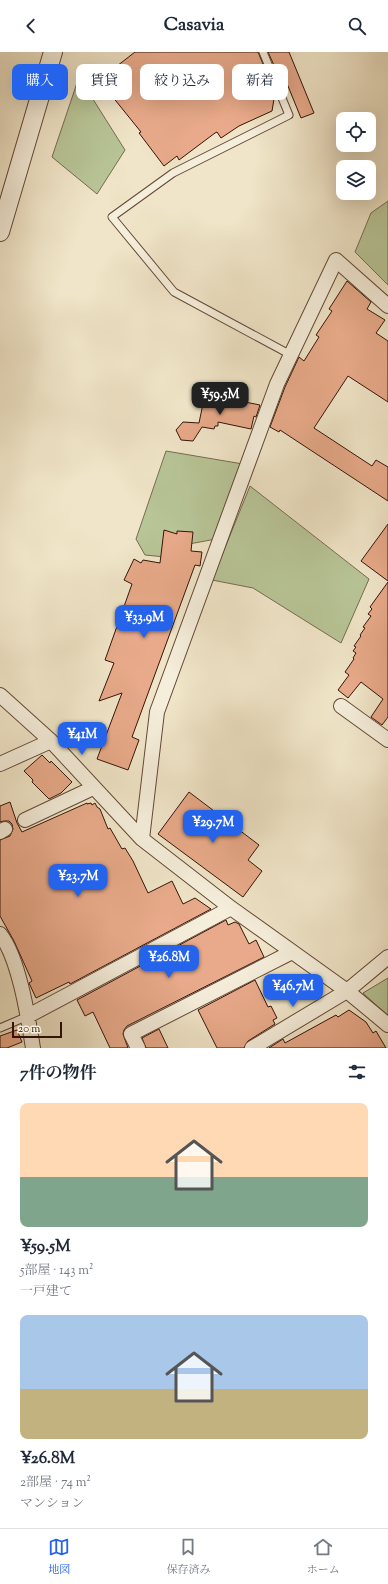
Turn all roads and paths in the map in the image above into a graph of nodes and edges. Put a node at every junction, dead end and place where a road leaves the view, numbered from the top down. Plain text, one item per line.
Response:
1 (53, 52) edge
2 (263, 52) edge
3 (0, 232) edge
4 (388, 306) edge
5 (291, 355) junction
6 (0, 695) edge
7 (341, 706) dead end
8 (388, 740) edge
9 (51, 741) junction
10 (0, 764) edge
11 (94, 788) junction
12 (25, 820) dead end
13 (142, 839) junction
14 (230, 908) junction
15 (0, 934) edge
16 (292, 952) junction
17 (388, 957) edge
18 (347, 991) junction
19 (28, 1016) junction
20 (388, 1025) edge
21 (0, 1028) edge
22 (33, 1048) edge
23 (138, 1048) edge
24 (252, 1048) edge

1 - 3 street
2 - 5 lane
4 - 5 street
5 - 13 street
6 - 9 street
7 - 8 street
9 - 10 street
9 - 11 street
11 - 12 street
11 - 13 street
13 - 14 street
14 - 16 street
14 - 19 street
15 - 19 street
16 - 18 street
16 - 23 street
17 - 18 street
18 - 20 street
18 - 24 street
19 - 21 lane
19 - 22 street

